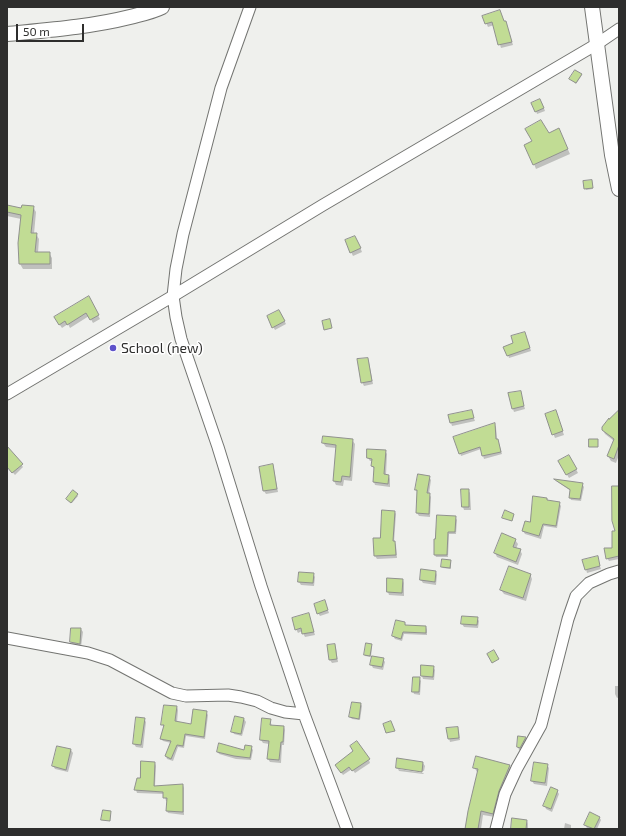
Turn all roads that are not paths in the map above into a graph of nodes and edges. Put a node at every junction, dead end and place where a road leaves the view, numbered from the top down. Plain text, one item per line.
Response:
1 (162, 7) edge
2 (250, 7) edge
3 (592, 7) edge
4 (619, 29) edge
5 (7, 34) edge
6 (597, 44) junction
7 (619, 189) edge
8 (173, 296) junction
9 (7, 394) edge
10 (619, 571) edge
11 (7, 638) edge
12 (304, 714) junction
13 (347, 829) edge
14 (496, 829) edge

1 - 5 main road
2 - 8 street
3 - 6 main road
4 - 6 street
6 - 7 main road
6 - 8 street
8 - 9 street
8 - 12 street
10 - 14 street
11 - 12 street
12 - 13 street

